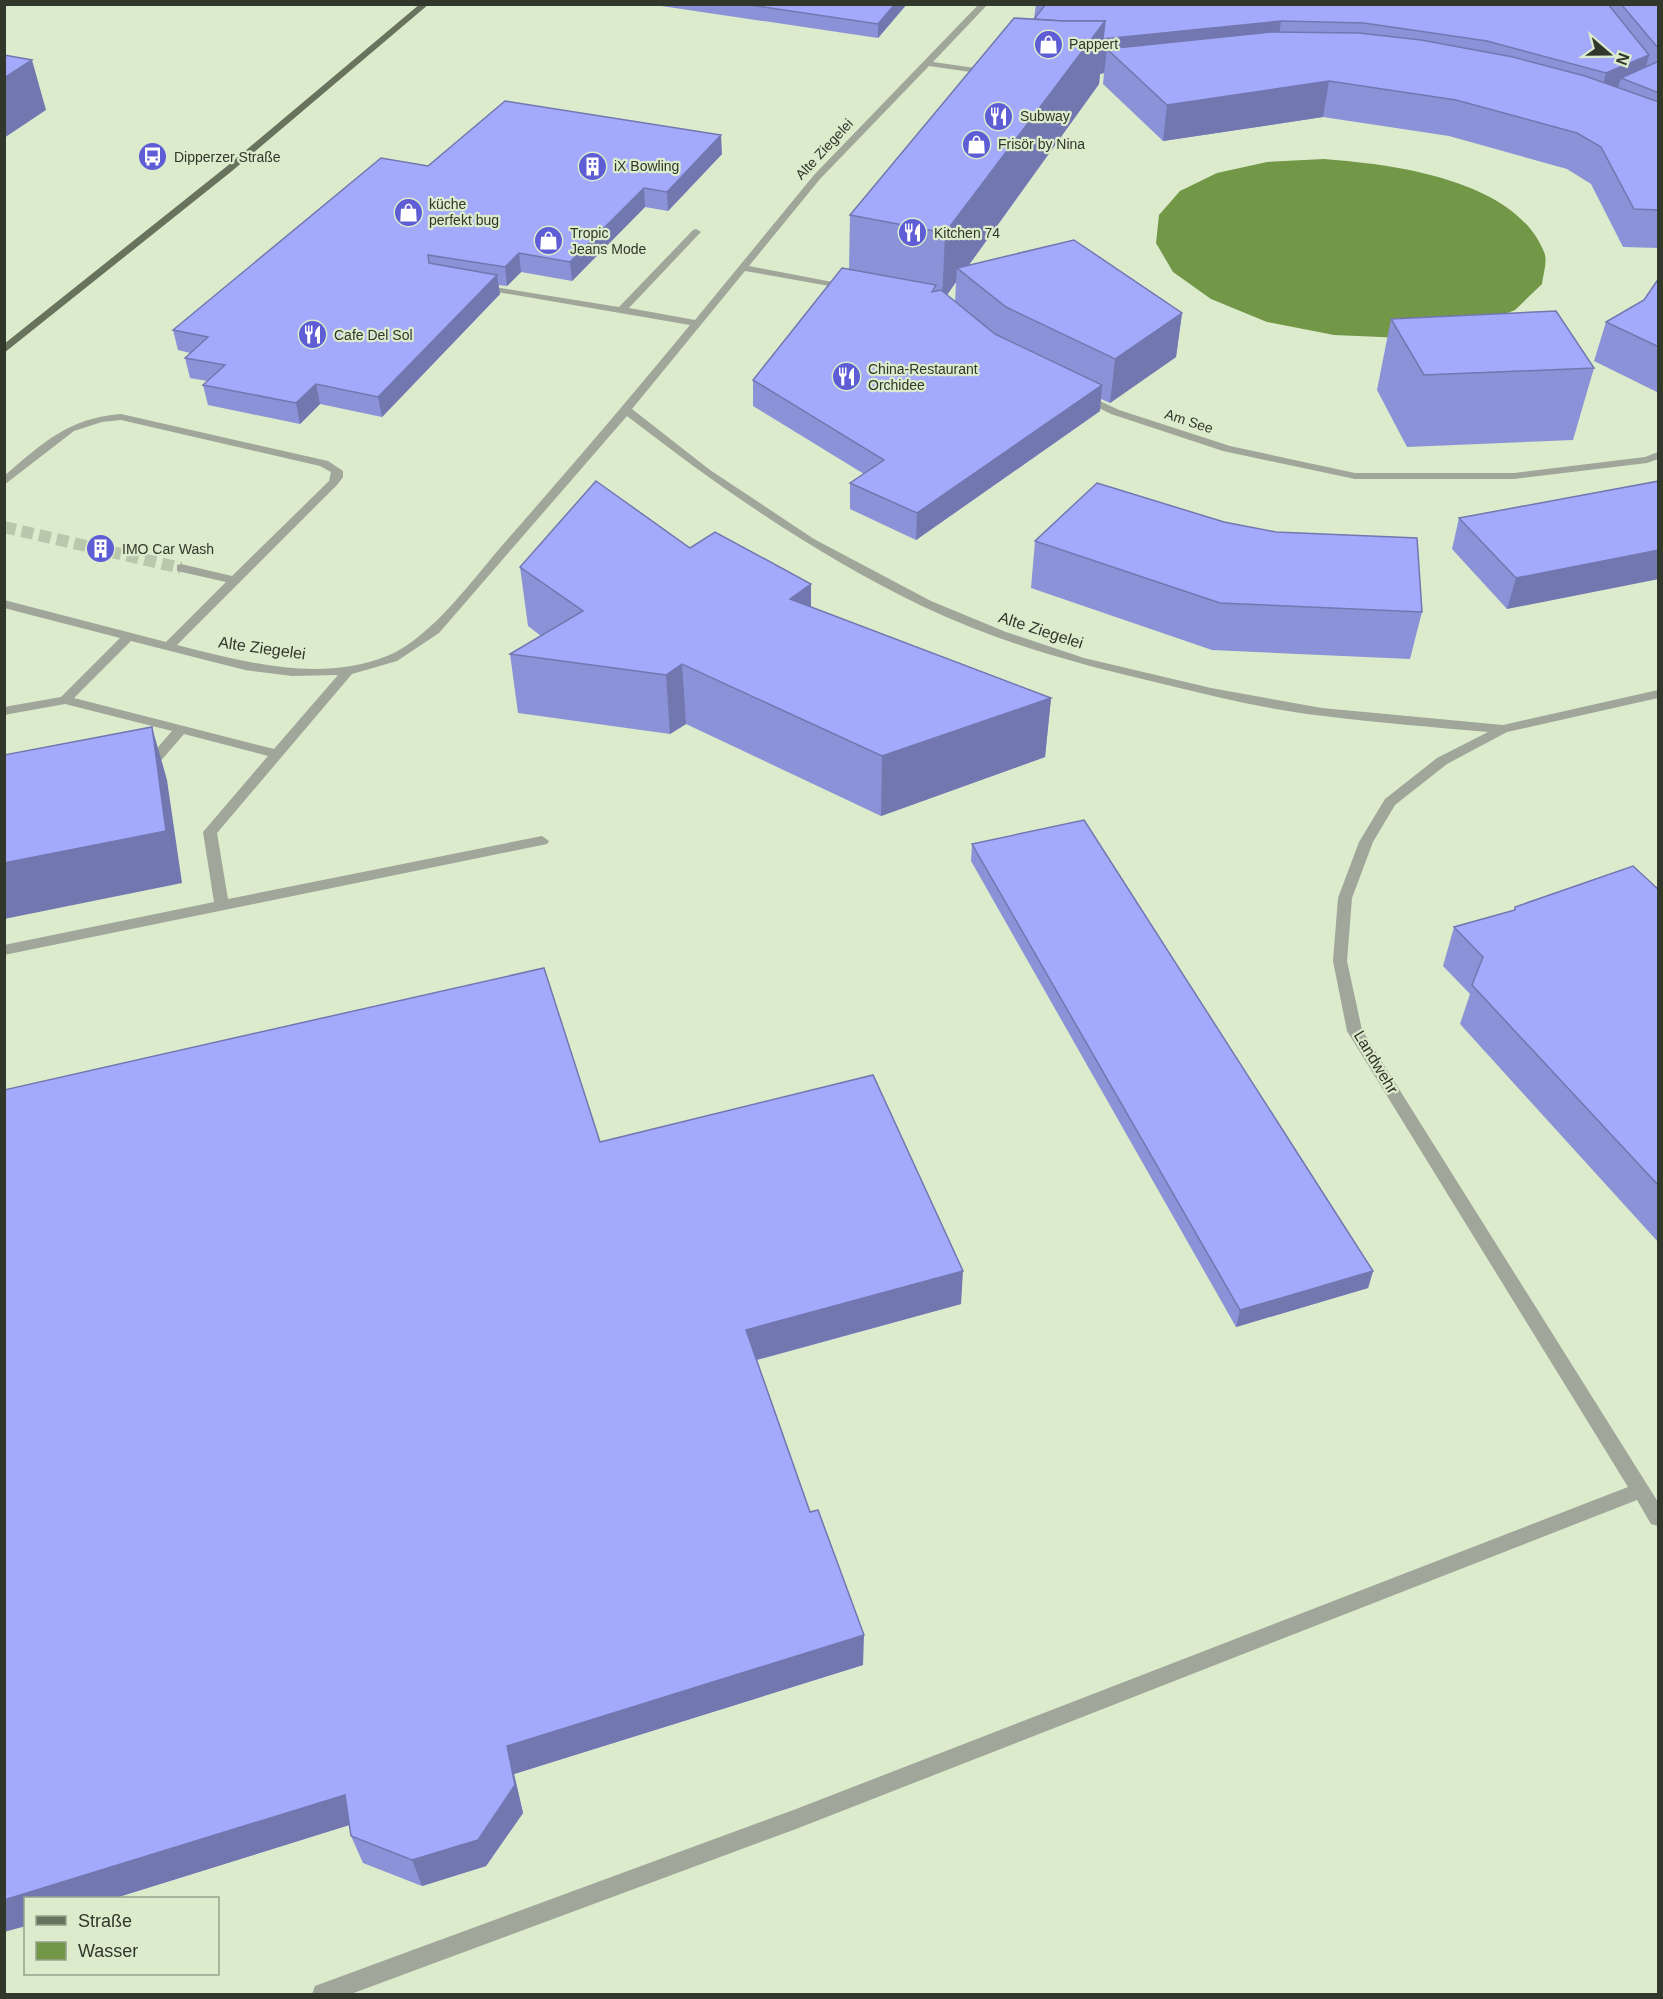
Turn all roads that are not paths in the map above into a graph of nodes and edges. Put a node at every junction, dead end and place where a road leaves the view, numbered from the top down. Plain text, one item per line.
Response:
1 (425, 4) edge
2 (984, 4) edge
3 (925, 63) junction
4 (995, 74) edge
5 (696, 232) dead end
6 (742, 268) junction
7 (469, 284) edge
8 (857, 290) edge
9 (622, 310) junction
10 (696, 323) junction
11 (4, 350) edge
12 (1075, 393) edge
13 (626, 410) junction
14 (1659, 456) edge
15 (4, 482) edge
16 (181, 568) tunnel mouth
17 (236, 581) junction
18 (4, 604) edge
19 (128, 637) junction
20 (168, 647) junction
21 (348, 671) junction
22 (1659, 694) edge
23 (65, 700) junction
24 (4, 711) edge
25 (1503, 729) junction
26 (181, 730) junction
27 (277, 754) junction
28 (133, 774) edge
29 (542, 841) dead end
30 (222, 904) junction
31 (4, 950) edge
32 (1641, 1490) junction
33 (1659, 1518) edge
34 (323, 1995) edge

1 - 11 main road
2 - 3 street, Alte Ziegelei
3 - 4 street
3 - 6 street, Alte Ziegelei
5 - 9 street
6 - 8 street
6 - 10 street, Alte Ziegelei
7 - 9 street
9 - 10 street
10 - 13 street, Alte Ziegelei
12 - 14 street, Am See
13 - 21 street, Alte Ziegelei
13 - 25 street, Alte Ziegelei
15 - 17 street
16 - 17 street
17 - 20 street
18 - 19 street, Alte Ziegelei
19 - 20 street, Alte Ziegelei
19 - 23 street
20 - 21 street, Alte Ziegelei
21 - 27 street
22 - 25 street, Landwehr
23 - 24 street
23 - 26 street
25 - 32 street, Landwehr
26 - 27 street
26 - 28 street
27 - 30 street
29 - 30 street
30 - 31 street
32 - 33 street, Landwehr
32 - 34 street

